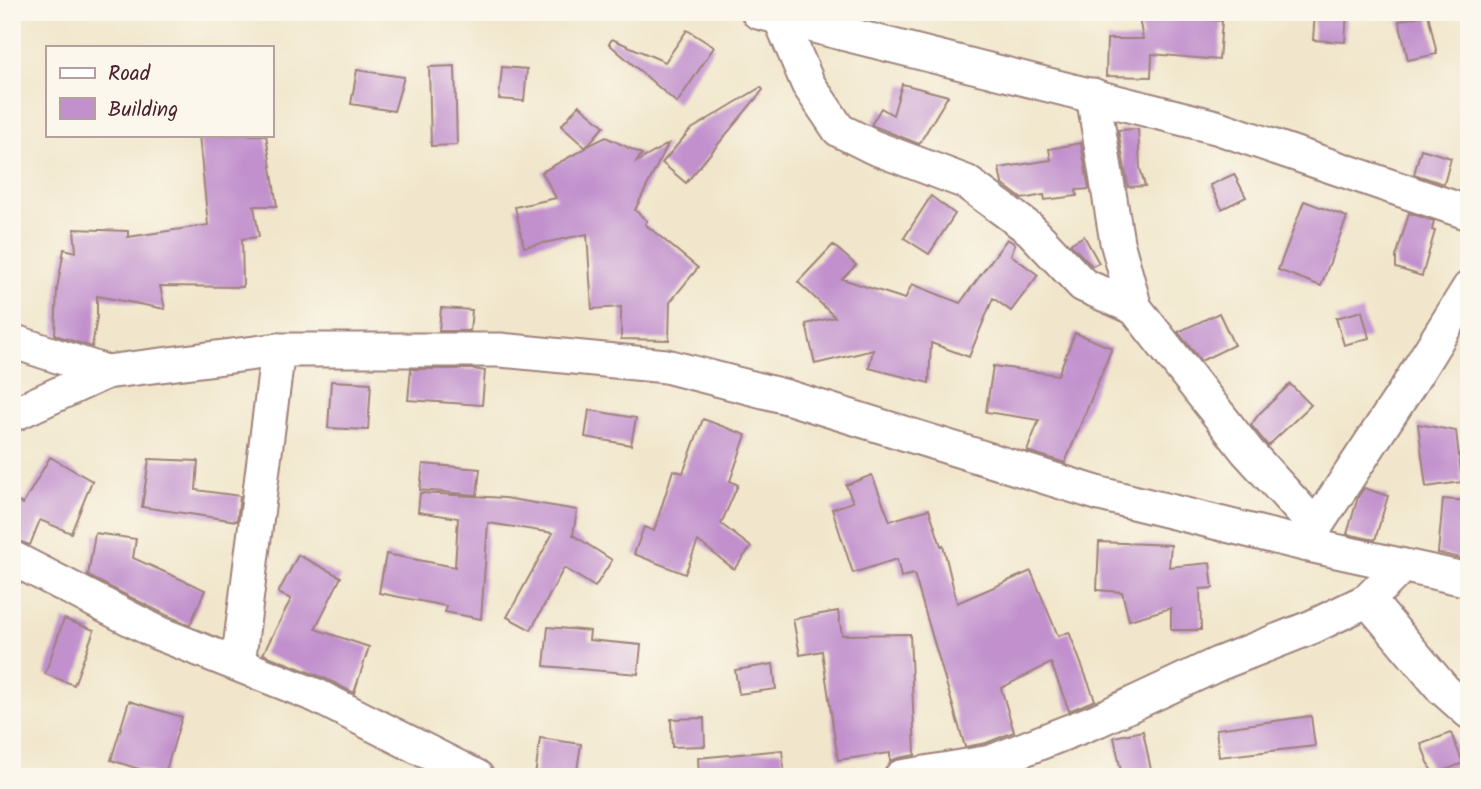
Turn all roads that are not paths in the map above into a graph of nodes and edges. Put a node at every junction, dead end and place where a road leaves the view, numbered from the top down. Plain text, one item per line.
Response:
1 (769, 15) edge
2 (1093, 95) junction
3 (1469, 213) edge
4 (1469, 288) edge
5 (1135, 308) junction
6 (12, 341) edge
7 (278, 350) junction
8 (106, 372) junction
9 (12, 415) edge
10 (1310, 535) junction
11 (12, 558) edge
12 (1402, 566) junction
13 (1469, 580) edge
14 (1368, 600) junction
15 (238, 664) junction
16 (1469, 712) edge
17 (989, 769) edge
18 (477, 777) edge
19 (901, 777) edge

1 - 2 street
1 - 5 street
2 - 3 street
2 - 5 street
4 - 10 street
5 - 10 street
6 - 8 street
7 - 8 street
7 - 10 street
7 - 15 street
8 - 9 street
10 - 12 street
11 - 15 street
12 - 13 street
12 - 14 street
14 - 16 street
14 - 17 street
15 - 18 street
17 - 19 street

